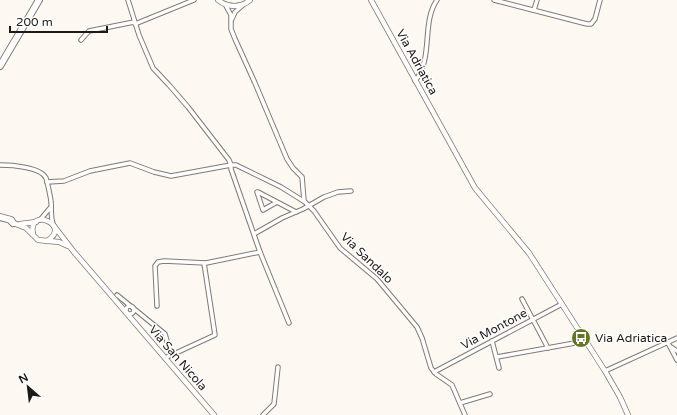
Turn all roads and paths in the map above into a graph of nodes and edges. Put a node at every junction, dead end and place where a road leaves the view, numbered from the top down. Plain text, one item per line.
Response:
1 (34, 0) edge
2 (39, 0) edge
3 (128, 0) edge
4 (194, 0) edge
5 (371, 0) edge
6 (437, 0) edge
7 (494, 0) edge
8 (537, 0) edge
9 (600, 0) edge
10 (220, 2) edge
11 (248, 2) edge
12 (534, 10) junction
13 (232, 22) junction
14 (135, 23) junction
15 (81, 40) dead end
16 (0, 57) edge
17 (0, 66) edge
18 (416, 81) junction
19 (0, 165) edge
20 (231, 165) junction
21 (47, 182) junction
22 (351, 191) dead end
23 (304, 201) junction
24 (277, 202) junction
25 (51, 205) junction
26 (309, 206) junction
27 (296, 212) junction
28 (0, 219) edge
29 (38, 220) junction
30 (13, 223) junction
31 (53, 225) junction
32 (254, 234) junction
33 (34, 235) junction
34 (47, 241) junction
35 (74, 252) junction
36 (260, 252) junction
37 (204, 263) junction
38 (117, 295) dead end
39 (522, 299) dead end
40 (562, 304) junction
41 (157, 306) dead end
42 (132, 307) junction
43 (127, 313) junction
44 (533, 320) junction
45 (289, 323) dead end
46 (677, 338) edge
47 (492, 341) junction
48 (586, 341) junction
49 (668, 343) junction
50 (670, 347) junction
51 (548, 348) junction
52 (677, 351) edge
53 (171, 355) junction
54 (497, 357) junction
55 (165, 358) junction
56 (677, 360) edge
57 (278, 367) dead end
58 (499, 368) dead end
59 (606, 371) junction
60 (434, 372) junction
61 (490, 394) dead end
62 (460, 403) junction
63 (214, 415) edge
64 (263, 415) edge
65 (465, 415) edge
66 (628, 415) edge

1 - 16 highway
2 - 17 highway
3 - 14 street
4 - 14 street
5 - 18 street, Via Adriatica
6 - 18 street
7 - 12 street
8 - 12 street
9 - 12 street
10 - 11 street
10 - 13 street
11 - 13 street
13 - 23 street
14 - 15 street
14 - 20 street
18 - 40 street, Via Adriatica
19 - 21 street
20 - 21 street
20 - 23 street, Via Sandalo
20 - 32 street
21 - 25 street
22 - 26 street
23 - 26 street, Via Sandalo
24 - 24 street
24 - 27 street
25 - 29 street
25 - 31 street
26 - 27 street
26 - 60 street, Via Sandalo
27 - 32 street
28 - 30 highway
29 - 30 street
29 - 31 street
29 - 33 street
30 - 33 street, Via San Nicola
31 - 34 street
31 - 35 street, Via San Nicola
32 - 36 street
33 - 34 street, Via San Nicola
34 - 35 street, Via San Nicola
35 - 43 street, Via San Nicola
36 - 37 street
36 - 45 street
37 - 41 street
37 - 53 street
38 - 42 street, Via San Nicola
39 - 44 street
40 - 44 street, Via Montone
40 - 48 street, Via Adriatica
42 - 43 street
42 - 53 street, Via San Nicola
43 - 55 street, Via San Nicola
44 - 47 street, Via Montone
44 - 51 street
46 - 49 street
47 - 54 street
47 - 60 street, Via Montone
48 - 51 street
48 - 59 street, Via Adriatica
49 - 50 street
49 - 59 street
50 - 52 street
50 - 56 street
51 - 54 street
53 - 55 street
54 - 58 street
55 - 63 street, Via San Nicola
57 - 64 street
59 - 66 street, Via Adriatica
60 - 62 street
61 - 62 street
62 - 65 street

